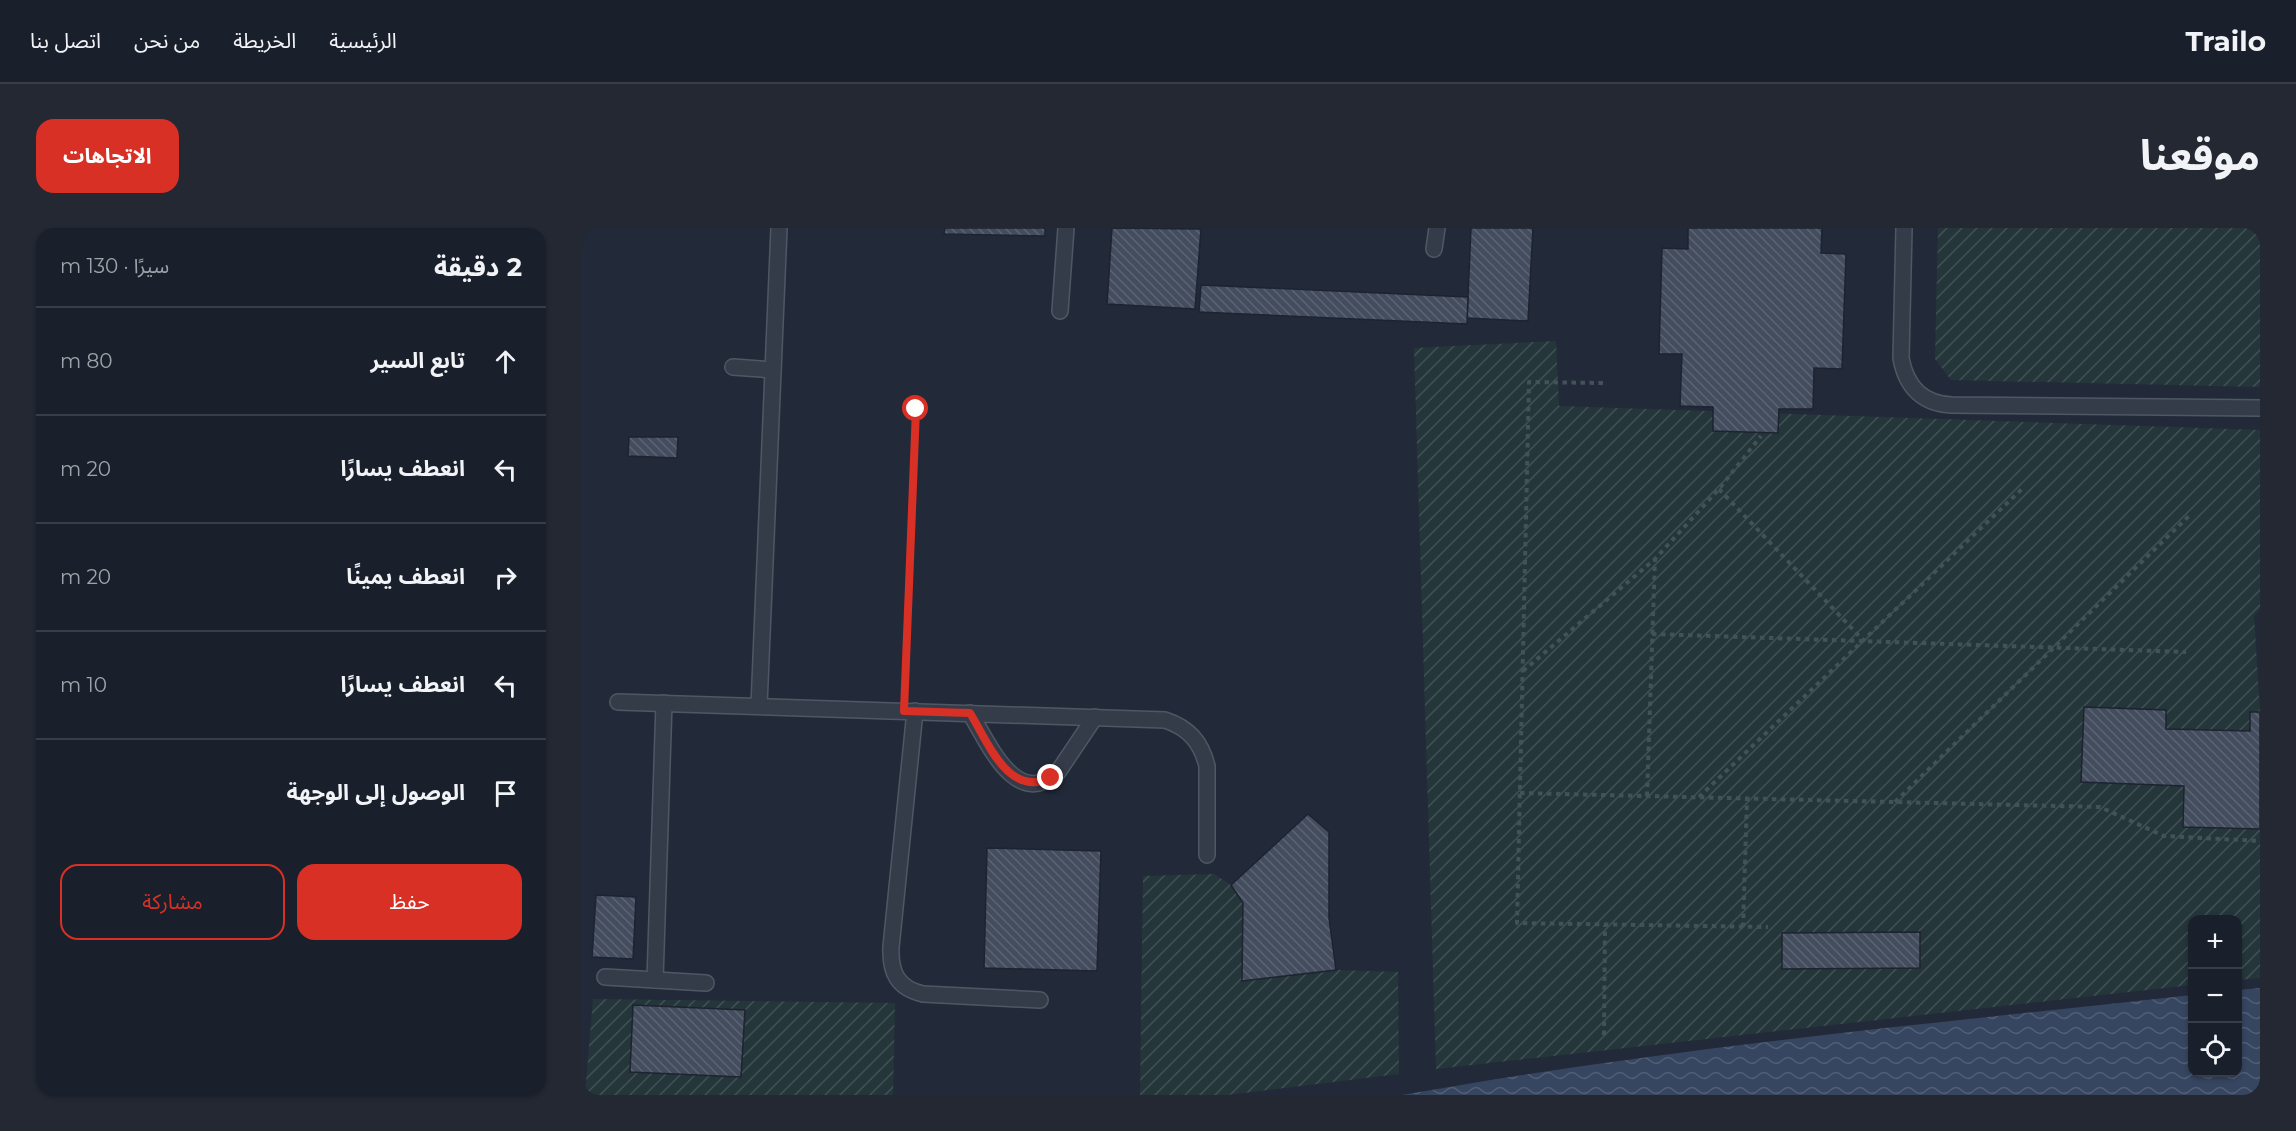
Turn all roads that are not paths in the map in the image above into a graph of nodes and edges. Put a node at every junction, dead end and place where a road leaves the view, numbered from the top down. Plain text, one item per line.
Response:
1 (779, 228) edge
2 (1066, 228) edge
3 (1437, 228) edge
4 (1904, 228) edge
5 (1434, 249) dead end
6 (1060, 311) dead end
7 (733, 367) dead end
8 (773, 370) junction
9 (2260, 408) edge
10 (618, 702) dead end
11 (664, 703) junction
12 (759, 706) junction
13 (909, 711) junction
14 (970, 713) junction
15 (1095, 717) junction
16 (1207, 855) dead end
17 (605, 977) dead end
18 (655, 980) junction
19 (706, 983) dead end
20 (1040, 1000) dead end

1 - 8 lane
2 - 6 lane
3 - 5 lane
4 - 9 lane
7 - 8 lane
8 - 12 lane
10 - 11 lane
11 - 12 lane
11 - 18 lane
12 - 13 lane
13 - 14 lane
13 - 20 lane
14 - 15 lane
14 - 15 lane
15 - 16 lane
17 - 18 lane
18 - 19 lane

